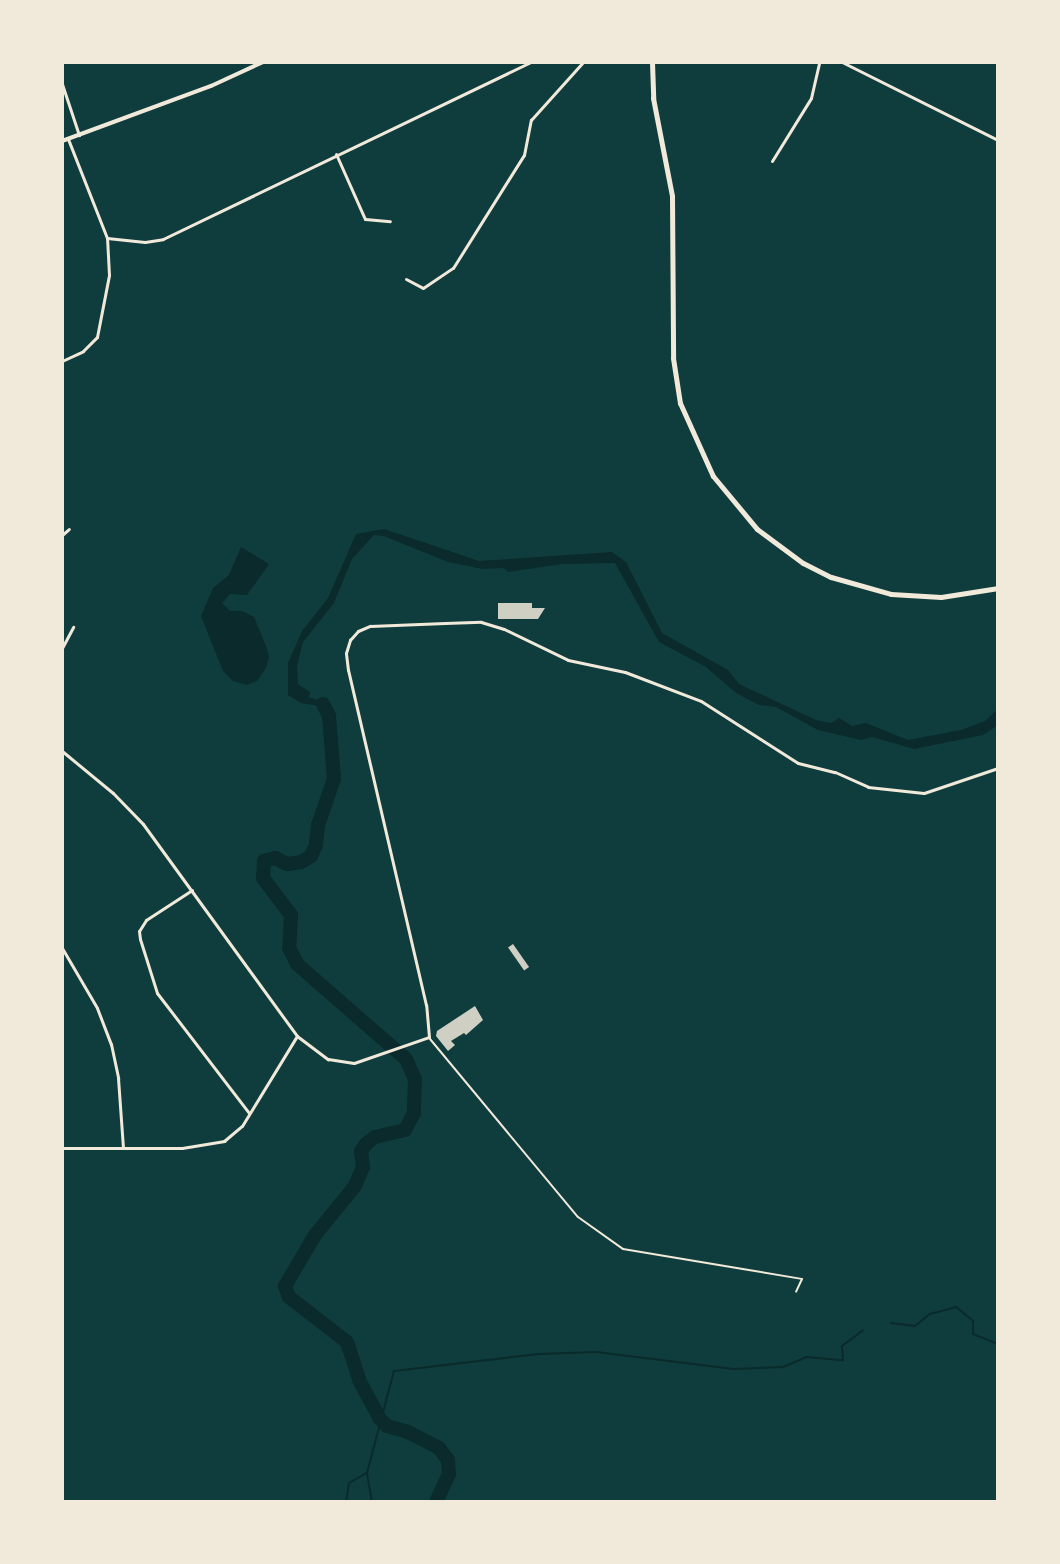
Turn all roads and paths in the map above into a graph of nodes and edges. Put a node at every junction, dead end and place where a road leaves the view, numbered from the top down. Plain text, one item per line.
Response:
1 (263, 62) edge
2 (530, 62) edge
3 (583, 62) edge
4 (652, 62) edge
5 (819, 62) edge
6 (842, 62) edge
7 (62, 84) edge
8 (79, 135) junction
9 (68, 139) junction
10 (998, 140) edge
11 (62, 141) edge
12 (336, 154) junction
13 (772, 161) dead end
14 (390, 221) dead end
15 (107, 238) junction
16 (406, 279) dead end
17 (62, 361) edge
18 (69, 529) dead end
19 (62, 535) edge
20 (998, 588) edge
21 (73, 627) dead end
22 (62, 648) edge
23 (62, 751) edge
24 (998, 768) edge
25 (192, 890) junction
26 (62, 948) edge
27 (297, 1036) junction
28 (429, 1037) junction
29 (249, 1114) junction
30 (62, 1148) edge
31 (123, 1148) junction
32 (796, 1292) dead end

1 - 8 street
2 - 12 street
3 - 16 street
4 - 20 main road
5 - 13 street
6 - 10 street
7 - 8 street
8 - 9 street
9 - 11 street
9 - 15 street
12 - 14 street
12 - 15 street
15 - 17 street
18 - 19 street
21 - 22 street
23 - 25 street
24 - 28 street
25 - 27 street
25 - 29 street
26 - 31 street
27 - 28 street
27 - 29 street
28 - 32 lane
29 - 31 street
30 - 31 street

